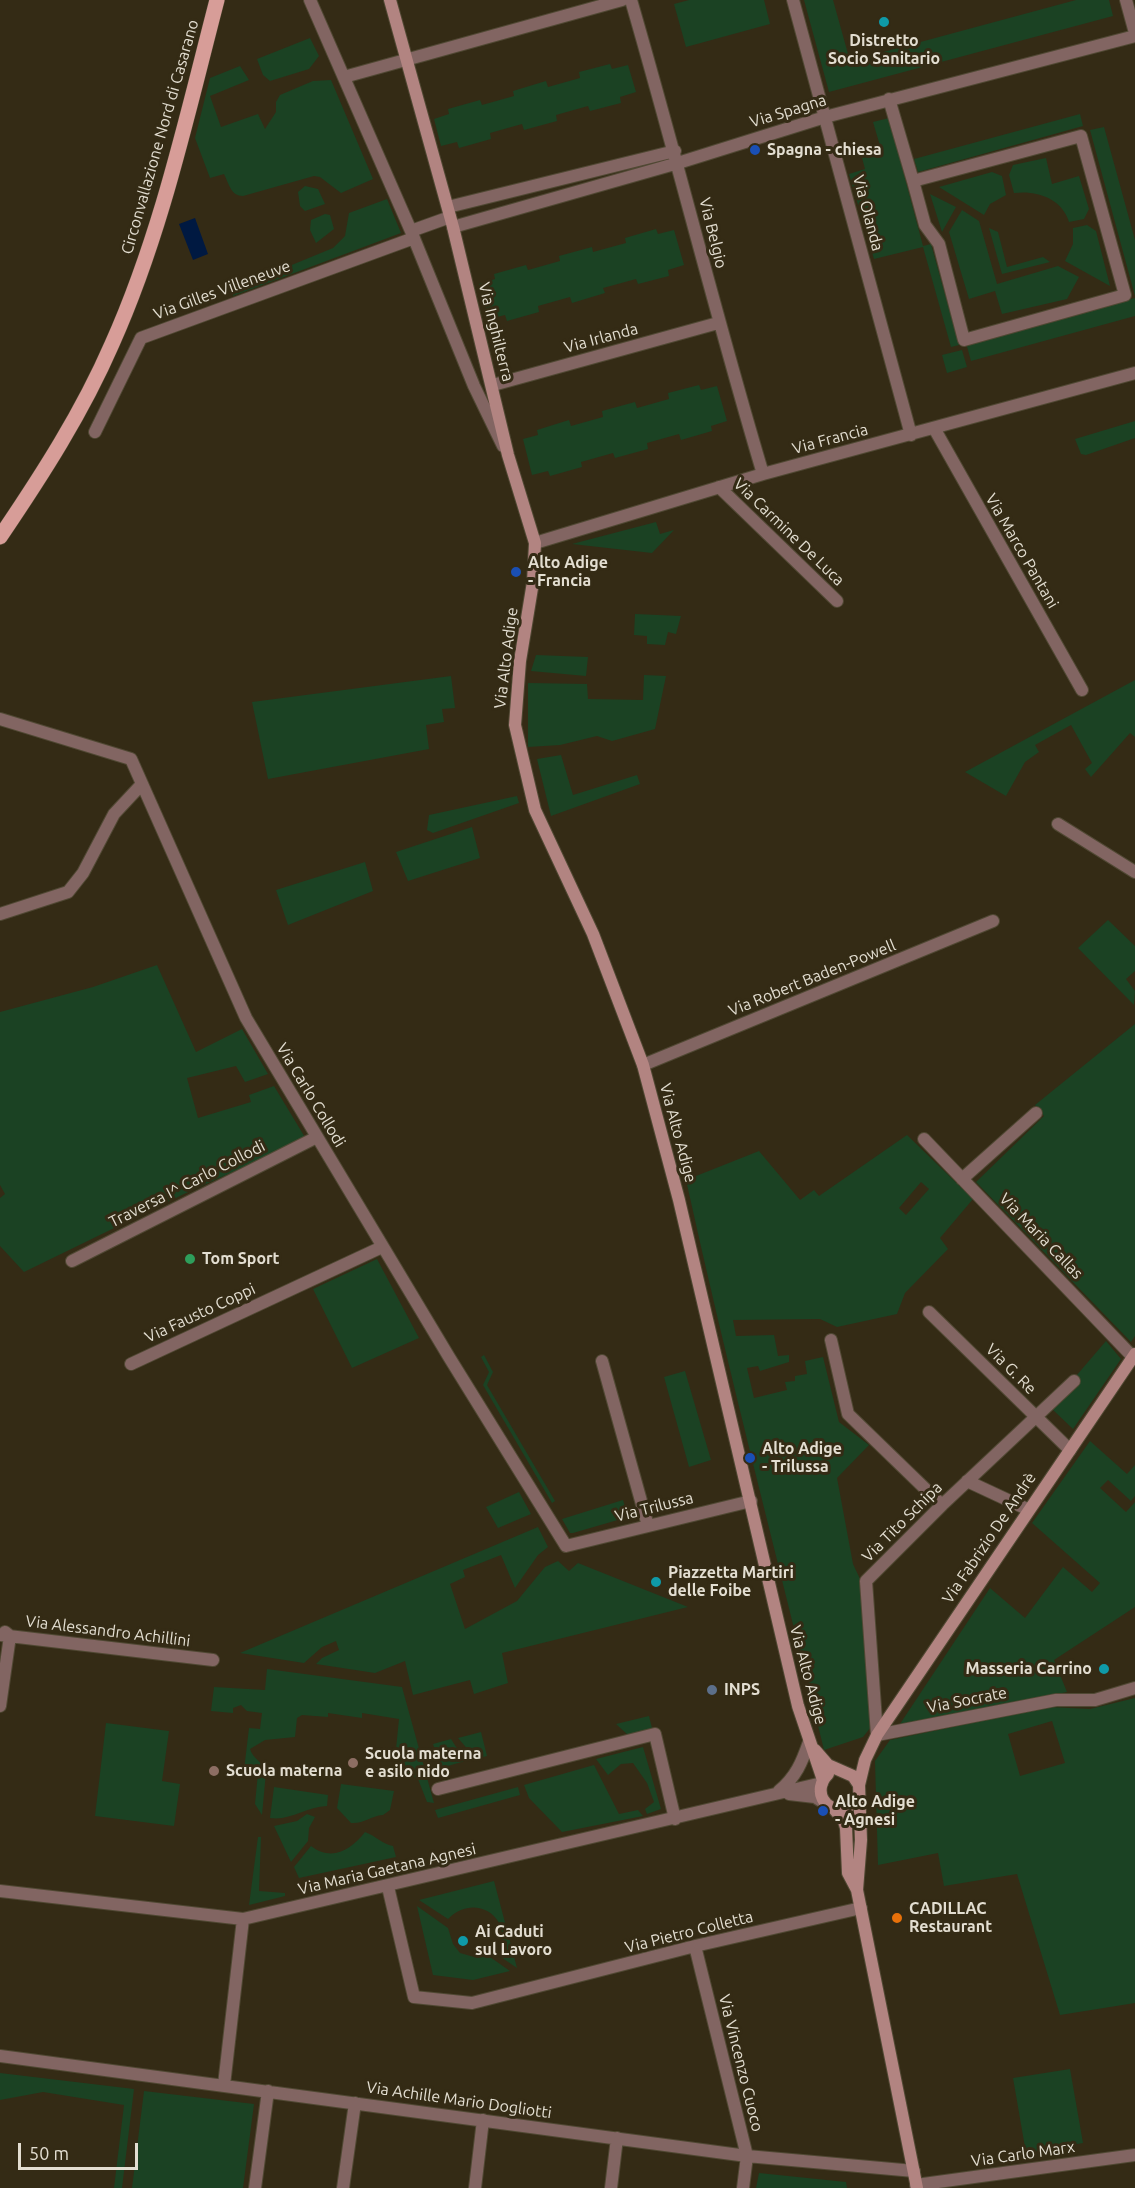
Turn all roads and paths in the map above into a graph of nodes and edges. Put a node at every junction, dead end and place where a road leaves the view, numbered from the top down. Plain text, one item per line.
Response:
1 (217, 0) edge
2 (310, 0) edge
3 (390, 0) edge
4 (622, 0) edge
5 (631, 0) edge
6 (793, 0) edge
7 (1126, 0) edge
8 (1135, 34) edge
9 (406, 59) junction
10 (344, 77) junction
11 (889, 99) junction
12 (825, 117) junction
13 (676, 157) junction
14 (913, 181) junction
15 (450, 217) junction
16 (412, 234) junction
17 (718, 324) junction
18 (1135, 373) edge
19 (493, 385) junction
20 (934, 428) junction
21 (95, 432) dead end
22 (910, 435) junction
23 (508, 455) junction
24 (763, 474) junction
25 (719, 487) junction
26 (0, 537) edge
27 (535, 543) junction
28 (837, 601) dead end
29 (1082, 690) dead end
30 (3, 722) edge
31 (142, 784) junction
32 (1058, 824) dead end
33 (1135, 872) edge
34 (0, 915) edge
35 (993, 921) dead end
36 (643, 1065) junction
37 (1036, 1113) dead end
38 (317, 1137) junction
39 (924, 1139) dead end
40 (962, 1179) junction
41 (382, 1247) junction
42 (72, 1261) dead end
43 (929, 1312) dead end
44 (831, 1340) dead end
45 (1134, 1355) edge
46 (602, 1360) dead end
47 (131, 1364) dead end
48 (1074, 1381) dead end
49 (1035, 1417) junction
50 (1070, 1450) junction
51 (967, 1481) junction
52 (751, 1501) junction
53 (942, 1505) junction
54 (1027, 1509) junction
55 (648, 1526) junction
56 (566, 1546) joint
57 (3, 1633) edge
58 (213, 1660) dead end
59 (1135, 1688) edge
60 (0, 1707) edge
61 (875, 1739) junction
62 (809, 1742) junction
63 (843, 1771) junction
64 (822, 1781) junction
65 (438, 1789) dead end
66 (859, 1791) junction
67 (776, 1793) junction
68 (832, 1808) junction
69 (675, 1819) junction
70 (388, 1887) junction
71 (857, 1890) junction
72 (0, 1891) edge
73 (861, 1908) junction
74 (243, 1919) junction
75 (695, 1946) junction
76 (0, 2056) edge
77 (224, 2085) junction
78 (268, 2091) junction
79 (355, 2103) junction
80 (483, 2120) junction
81 (617, 2138) junction
82 (1135, 2155) edge
83 (747, 2156) junction
84 (914, 2171) junction
85 (917, 2186) edge
86 (255, 2188) edge
87 (343, 2188) edge
88 (475, 2188) edge
89 (611, 2188) edge
90 (743, 2188) edge

1 - 26 main road, Circonvallazione Nord di Casarano
2 - 10 street, Via Inghilterra
3 - 9 street, Via Inghilterra
4 - 9 street
5 - 13 street, Via Belgio
6 - 12 street, Via Olanda
7 - 8 street
8 - 11 street, Via Spagna
9 - 10 street
9 - 15 street, Via Inghilterra
10 - 16 street, Via Inghilterra
11 - 12 street, Via Spagna
11 - 14 street
12 - 13 street, Via Spagna
12 - 22 street, Via Olanda
13 - 15 street, Via Spagna
13 - 15 street, Via Spagna
13 - 17 street, Via Belgio
14 - 14 street
15 - 16 street
15 - 19 street, Via Inghilterra
16 - 21 street, Via Gilles Villeneuve
16 - 23 street, Via Inghilterra
17 - 19 street, Via Irlanda
17 - 24 street, Via Belgio
18 - 20 street, Via Francia
19 - 23 street, Via Inghilterra
20 - 22 street, Via Francia
20 - 29 street, Via Marco Pantani
22 - 24 street, Via Francia
23 - 27 street, Via Inghilterra
24 - 25 street, Via Francia
25 - 27 street, Via Francia
25 - 28 street, Via Carmine De Luca
27 - 36 street, Via Alto Adige
30 - 31 street, Via Carlo Collodi
31 - 34 street
31 - 38 street, Via Carlo Collodi
32 - 33 street
35 - 36 street, Via Robert Baden-Powell
36 - 52 street, Via Alto Adige
37 - 40 street
38 - 41 street, Via Carlo Collodi
38 - 42 street, Traversa I^ Carlo Collodi
39 - 40 street, Via Maria Callas
40 - 45 street, Via Maria Callas
41 - 47 street, Via Fausto Coppi
41 - 56 street, Via Carlo Collodi
43 - 49 street, Via G. Re
44 - 53 street
45 - 50 street, Via Fabrizio De Andrè
46 - 55 street
48 - 49 street, Via Tito Schipa
49 - 50 street, Via G. Re
49 - 51 street, Via Tito Schipa
50 - 54 street, Via Fabrizio De Andrè
51 - 53 street, Via Tito Schipa
51 - 54 street
52 - 55 street, Via Trilussa
52 - 62 street, Via Alto Adige
53 - 61 street, Via Tito Schipa
54 - 61 street, Via Fabrizio De Andrè
55 - 56 street, Via Trilussa
57 - 58 street, Via Alessandro Achillini
57 - 60 street
59 - 61 street, Via Socrate
61 - 63 street, Via Fabrizio De Andrè
61 - 66 street, Via Fabrizio De Andrè
62 - 63 street, Via Alto Adige
62 - 64 street, Via Alto Adige
62 - 67 street, Via Alto Adige
63 - 64 street
63 - 66 street, Via Alto Adige
64 - 67 street, Via Maria Gaetana Agnesi
64 - 68 street, Via Alto Adige
65 - 69 street
66 - 68 street
66 - 71 street, Via Alto Adige
67 - 68 street, Via Maria Gaetana Agnesi
67 - 69 street, Via Maria Gaetana Agnesi
68 - 71 street, Via Alto Adige
69 - 70 street, Via Maria Gaetana Agnesi
70 - 74 street, Via Maria Gaetana Agnesi
70 - 75 street, Via Pietro Colletta
71 - 73 street, Via Alto Adige
72 - 74 street, Via Maria Gaetana Agnesi
73 - 75 street, Via Pietro Colletta
73 - 84 street, Via Alto Adige
74 - 77 street
75 - 83 street, Via Vincenzo Cuoco
76 - 77 street, Via Achille Mario Dogliotti
77 - 78 street, Via Achille Mario Dogliotti
78 - 79 street, Via Achille Mario Dogliotti
78 - 86 street
79 - 80 street, Via Achille Mario Dogliotti
79 - 87 street
80 - 81 street, Via Achille Mario Dogliotti
80 - 88 street
81 - 83 street, Via Achille Mario Dogliotti
81 - 89 street
82 - 85 street, Via Carlo Marx
83 - 84 street, Via Achille Mario Dogliotti
83 - 90 street, Via Vincenzo Cuoco
84 - 85 street, Via Alto Adige

